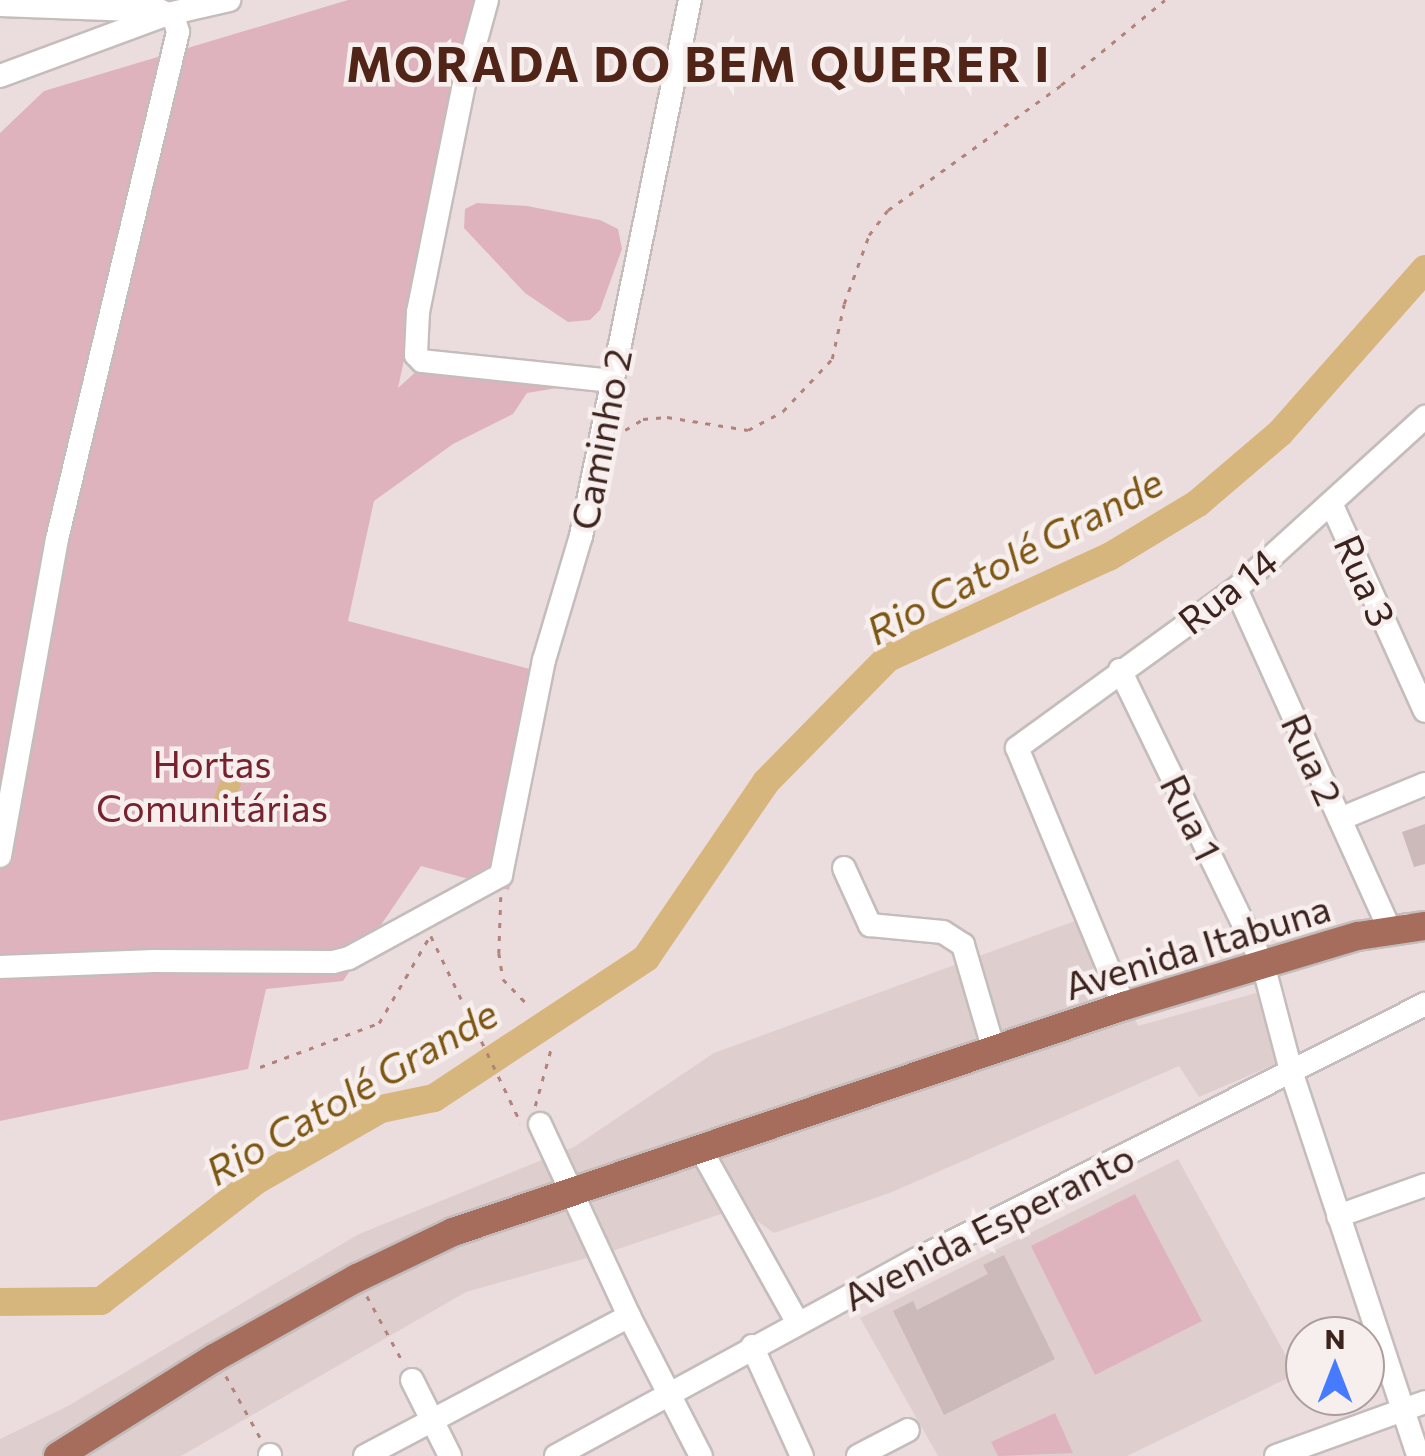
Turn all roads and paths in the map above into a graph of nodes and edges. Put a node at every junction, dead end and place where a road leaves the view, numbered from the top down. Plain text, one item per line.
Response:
1 (229, 0) edge
2 (487, 0) edge
3 (690, 0) edge
4 (1165, 0) edge
5 (0, 5) edge
6 (168, 14) junction
7 (0, 76) edge
8 (611, 381) junction
9 (1425, 417) edge
10 (601, 430) junction
11 (1331, 503) junction
12 (1236, 589) junction
13 (1120, 670) junction
14 (1425, 711) edge
15 (1425, 784) edge
16 (1340, 819) junction
17 (0, 856) edge
18 (844, 868) dead end
19 (501, 875) junction
20 (1425, 923) edge
21 (1390, 930) junction
22 (1263, 964) junction
23 (0, 968) edge
24 (527, 1004) dead end
25 (1425, 1004) edge
26 (1124, 1006) junction
27 (552, 1045) dead end
28 (994, 1050) junction
29 (260, 1067) dead end
30 (1290, 1071) junction
31 (533, 1129) junction
32 (700, 1148) junction
33 (1425, 1185) edge
34 (570, 1194) junction
35 (1338, 1216) junction
36 (357, 1278) junction
37 (629, 1316) junction
38 (798, 1323) junction
39 (752, 1346) junction
40 (216, 1357) junction
41 (412, 1380) joint
42 (668, 1391) junction
43 (1414, 1406) edge
44 (432, 1421) junction
45 (908, 1430) dead end
46 (66, 1454) edge
47 (270, 1455) edge
48 (365, 1456) edge
49 (450, 1456) edge
50 (556, 1456) edge
51 (700, 1456) edge
52 (802, 1456) edge
53 (858, 1456) edge
54 (1276, 1456) edge
55 (1418, 1456) edge

1 - 6 street
2 - 8 street
3 - 8 street, Caminho 2
4 - 10 path
5 - 6 street
6 - 7 street
6 - 17 street
8 - 10 street, Caminho 2
9 - 11 street, Rua 14
10 - 19 street, Caminho 2
11 - 12 street, Rua 14
11 - 14 street, Rua 3
12 - 13 street, Rua 14
12 - 16 street, Rua 2
13 - 22 street, Rua 1
13 - 26 street, Rua 14
15 - 16 street
16 - 21 street, Rua 2
18 - 28 street
19 - 23 street
19 - 24 path
20 - 21 main road, Avenida Itabuna
21 - 22 main road, Avenida Itabuna
22 - 26 main road, Avenida Itabuna
22 - 30 street, Rua 1
25 - 30 street, Avenida Esperanto
26 - 28 main road, Avenida Itabuna
27 - 31 path
28 - 32 main road, Avenida Itabuna
29 - 31 path
30 - 35 street, Rua 1
30 - 38 street, Avenida Esperanto
31 - 34 street
32 - 34 main road, Avenida Itabuna
32 - 38 street
33 - 35 street
34 - 36 main road, Avenida Itabuna
34 - 37 street
35 - 43 street, Rua 1
36 - 40 main road, Avenida Itabuna
36 - 41 path
37 - 42 street
37 - 44 street
38 - 39 street, Avenida Esperanto
39 - 42 street, Avenida Esperanto
39 - 52 street
40 - 46 main road, Avenida Itabuna
40 - 47 path
41 - 44 street
42 - 50 street, Avenida Esperanto
42 - 51 street
43 - 54 street
43 - 55 street, Rua 1
44 - 48 street
44 - 49 street
45 - 53 street

